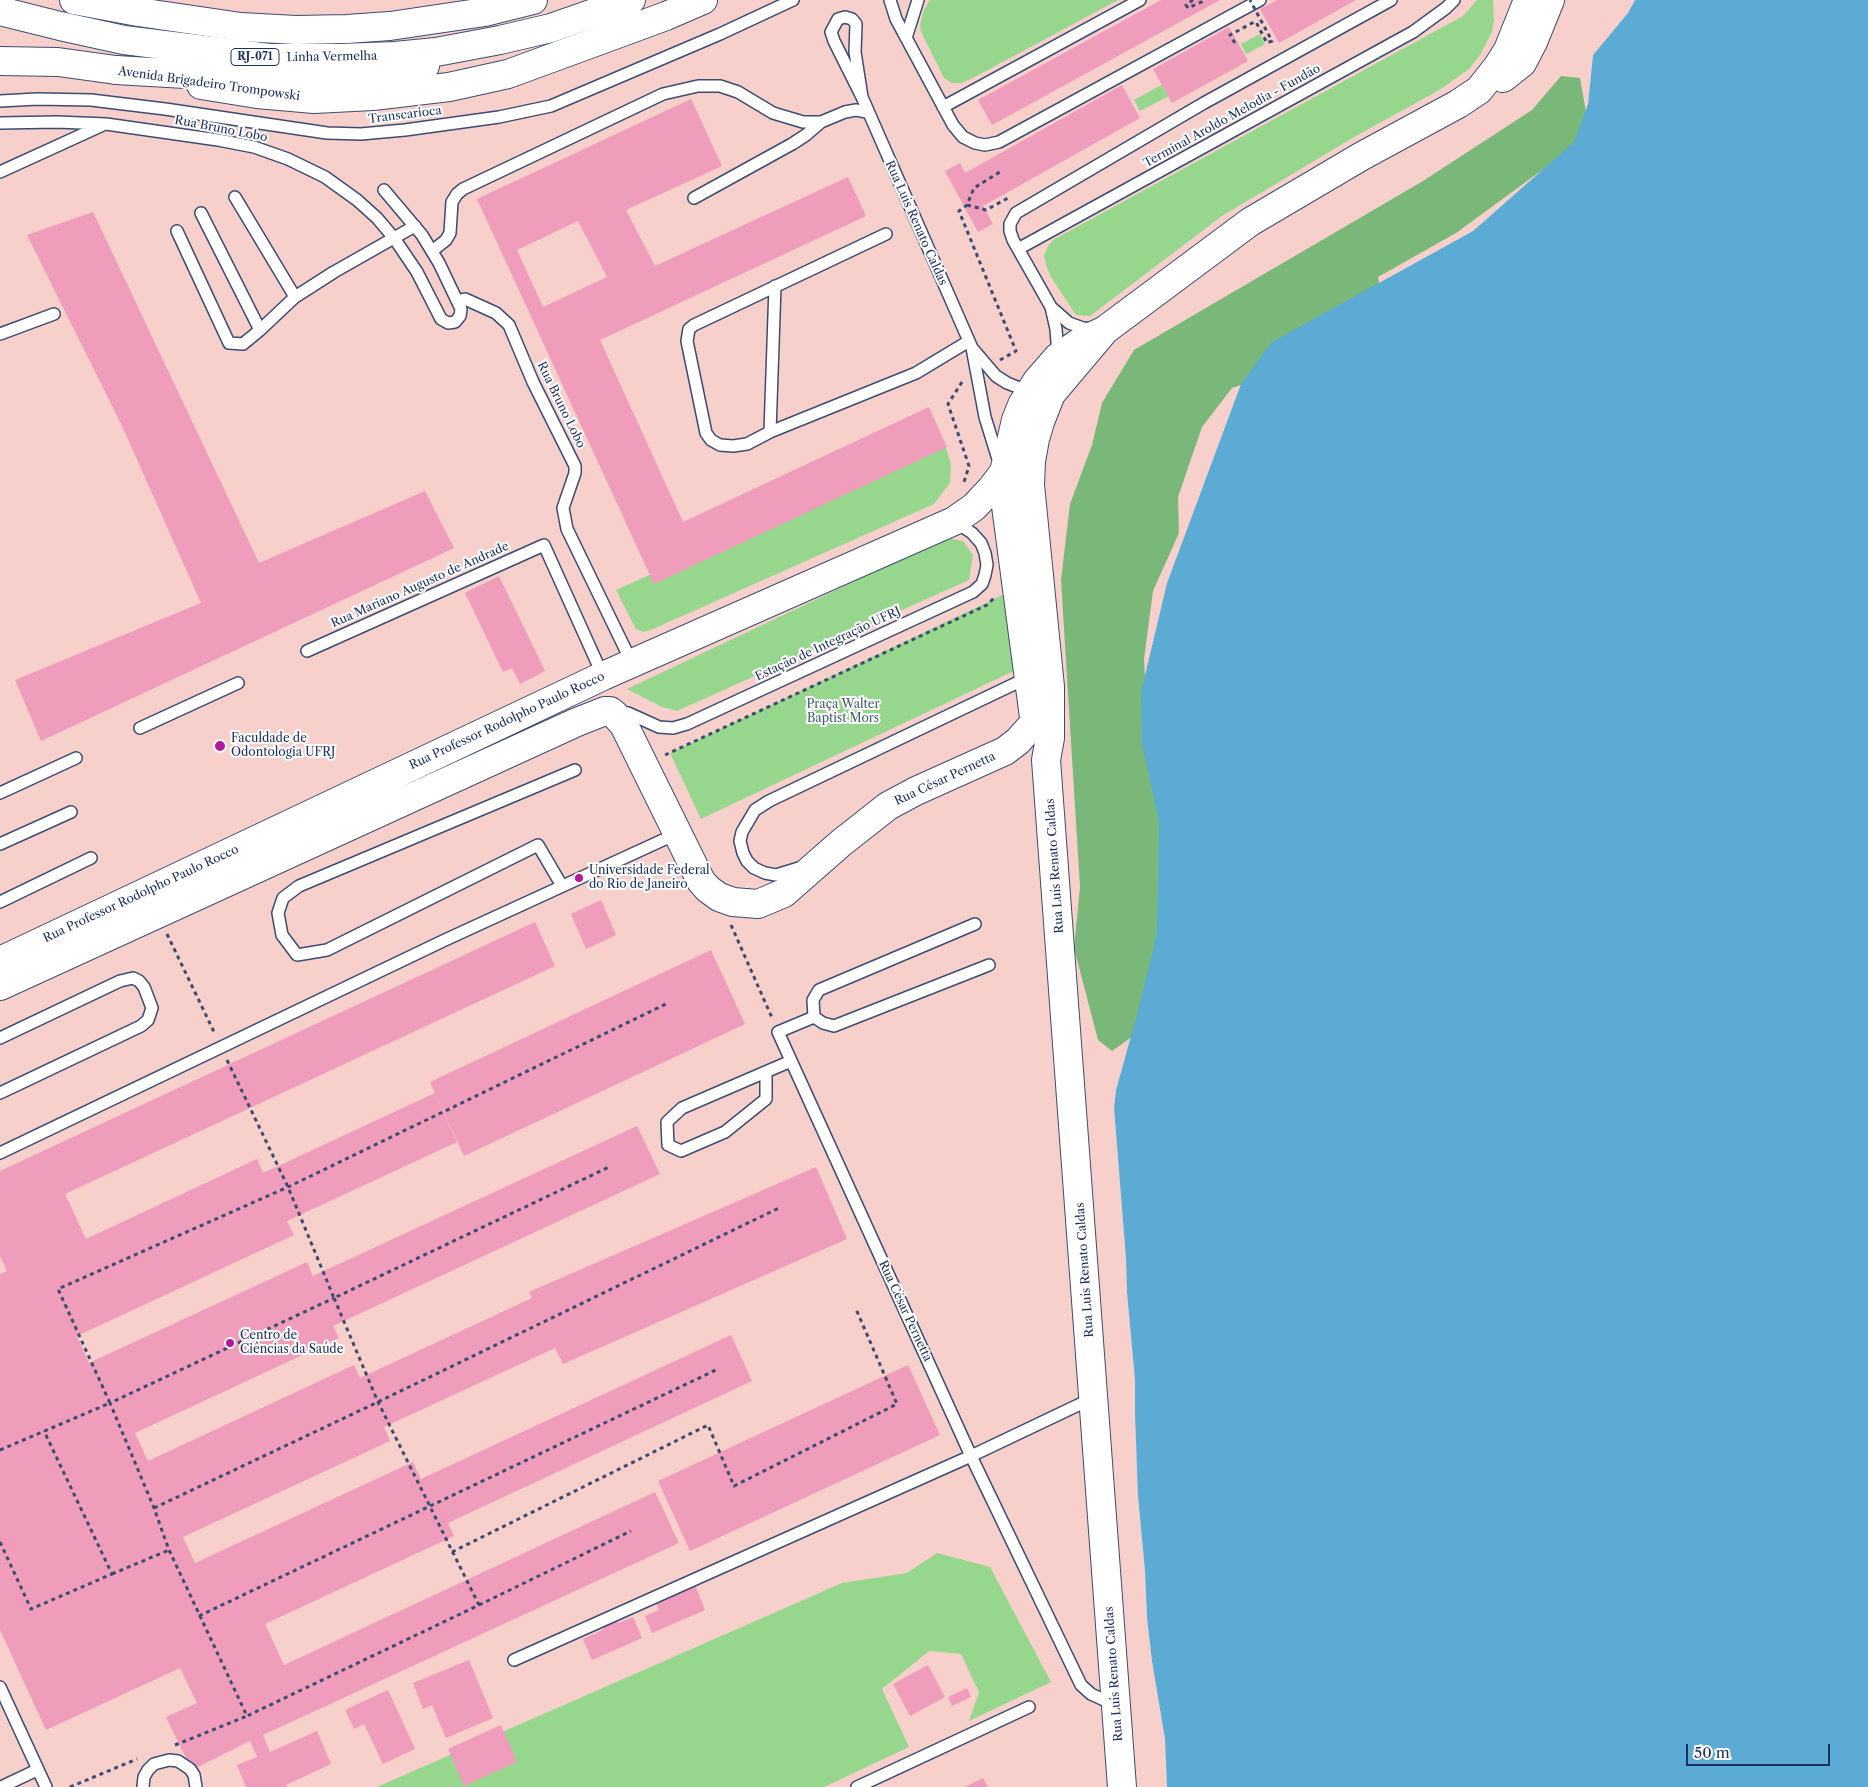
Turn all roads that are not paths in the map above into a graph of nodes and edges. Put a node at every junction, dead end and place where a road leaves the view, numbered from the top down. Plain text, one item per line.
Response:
1 (74, 0) edge
2 (533, 0) edge
3 (631, 0) edge
4 (702, 0) edge
5 (793, 0) edge
6 (883, 0) edge
7 (918, 0) edge
8 (1140, 0) edge
9 (1260, 0) edge
10 (1391, 0) edge
11 (1454, 0) edge
12 (1506, 0) edge
13 (1528, 0) edge
14 (1550, 0) edge
15 (891, 6) edge
16 (0, 11) edge
17 (906, 38) junction
18 (506, 39) junction
19 (0, 61) edge
20 (116, 70) junction
21 (1479, 90) junction
22 (862, 97) junction
23 (0, 101) edge
24 (943, 107) junction
25 (867, 112) junction
26 (821, 122) junction
27 (0, 123) edge
28 (106, 124) junction
29 (0, 172) edge
30 (384, 190) dead end
31 (235, 197) dead end
32 (694, 198) dead end
33 (201, 213) dead end
34 (415, 226) junction
35 (177, 231) dead end
36 (886, 234) dead end
37 (394, 238) junction
38 (1018, 249) junction
39 (432, 251) junction
40 (775, 286) junction
41 (295, 297) junction
42 (458, 301) junction
43 (1051, 307) junction
44 (54, 314) dead end
45 (260, 330) junction
46 (1106, 330) junction
47 (0, 334) edge
48 (970, 344) junction
49 (1058, 357) junction
50 (1030, 392) junction
51 (770, 432) junction
52 (1005, 469) junction
53 (954, 521) junction
54 (307, 651) dead end
55 (632, 663) junction
56 (603, 676) junction
57 (1040, 682) junction
58 (238, 683) dead end
59 (610, 711) junction
60 (1034, 722) junction
61 (140, 728) dead end
62 (76, 758) dead end
63 (1046, 760) junction
64 (575, 770) dead end
65 (0, 793) edge
66 (71, 812) dead end
67 (676, 834) junction
68 (0, 844) edge
69 (91, 858) dead end
70 (823, 859) junction
71 (562, 886) junction
72 (0, 902) edge
73 (975, 924) dead end
74 (0, 961) edge
75 (989, 964) dead end
76 (0, 986) edge
77 (814, 1017) junction
78 (0, 1038) edge
79 (791, 1061) junction
80 (766, 1072) junction
81 (0, 1093) edge
82 (0, 1153) edge
83 (1095, 1398) junction
84 (971, 1456) junction
85 (514, 1660) dead end
86 (0, 1687) edge
87 (1116, 1706) junction
88 (1028, 1707) dead end
89 (37, 1770) junction
90 (1122, 1784) edge
91 (1, 1787) edge
92 (46, 1787) edge
93 (143, 1787) edge
94 (196, 1787) edge
95 (857, 1787) edge

1 - 2 main road
3 - 18 main road, Linha Vermelha / RJ-071
4 - 20 main road, Avenida Brigadeiro Trompowski
5 - 23 lane, Transcarioca
6 - 15 lane
7 - 17 lane
8 - 24 lane
9 - 24 lane
10 - 38 lane, Terminal Aroldo Melodia - Fundão
11 - 38 lane, Terminal Aroldo Melodia - Fundão
12 - 21 main road
13 - 21 main road
14 - 21 main road
15 - 17 lane
16 - 18 main road, Linha Vermelha / RJ-071
17 - 24 lane
18 - 20 main road
19 - 20 main road, Avenida Brigadeiro Trompowski
21 - 46 main road
22 - 22 lane, Rua Luís Renato Caldas
22 - 25 lane, Rua Luís Renato Caldas
25 - 26 lane
25 - 48 lane, Rua Luís Renato Caldas
26 - 32 lane
26 - 39 lane
27 - 28 lane, Rua Bruno Lobo
28 - 29 lane
28 - 37 lane, Rua Bruno Lobo
30 - 34 lane
31 - 41 lane
33 - 45 lane
34 - 37 lane
34 - 39 lane
35 - 45 lane
36 - 40 lane
37 - 41 lane
37 - 42 lane, Rua Bruno Lobo
38 - 43 lane, Terminal Aroldo Melodia - Fundão
39 - 42 lane
40 - 51 lane
40 - 51 lane
41 - 45 lane
42 - 55 lane, Rua Bruno Lobo
43 - 46 lane, Terminal Aroldo Melodia - Fundão
43 - 49 lane, Terminal Aroldo Melodia - Fundão
44 - 47 lane
46 - 49 main road
46 - 57 main road, Rua Luís Renato Caldas
48 - 50 lane, Rua Luís Renato Caldas
48 - 51 lane
48 - 52 lane, Rua Luís Renato Caldas
49 - 50 main road
50 - 52 main road
52 - 53 main road, Rua Professor Rodolpho Paulo Rocco
52 - 57 main road, Rua Luís Renato Caldas
53 - 55 main road, Rua Professor Rodolpho Paulo Rocco
53 - 59 lane, Estação de Integração UFRJ
54 - 56 lane, Rua Mariano Augusto de Andrade
55 - 56 main road, Rua Professor Rodolpho Paulo Rocco
56 - 74 main road, Rua Professor Rodolpho Paulo Rocco
57 - 60 main road, Rua Luís Renato Caldas
57 - 63 main road, Rua Luís Renato Caldas
57 - 70 lane
58 - 61 lane
59 - 67 main road, Rua César Pernetta
59 - 76 main road, Rua Professor Rodolpho Paulo Rocco
60 - 63 main road, Rua Luís Renato Caldas
60 - 70 main road, Rua César Pernetta
62 - 65 lane
63 - 83 main road, Rua Luís Renato Caldas
64 - 71 lane
66 - 68 lane
67 - 70 main road, Rua César Pernetta
67 - 71 lane
69 - 72 lane
71 - 82 lane
73 - 77 lane
75 - 77 lane
77 - 79 lane, Rua César Pernetta
78 - 81 lane
79 - 80 lane
79 - 84 lane, Rua César Pernetta
80 - 80 lane
83 - 84 lane
83 - 87 main road, Rua Luís Renato Caldas
84 - 85 lane
84 - 87 lane, Rua César Pernetta
86 - 89 lane
87 - 90 main road, Rua Luís Renato Caldas
88 - 95 lane
89 - 91 lane
89 - 92 lane
93 - 94 lane

